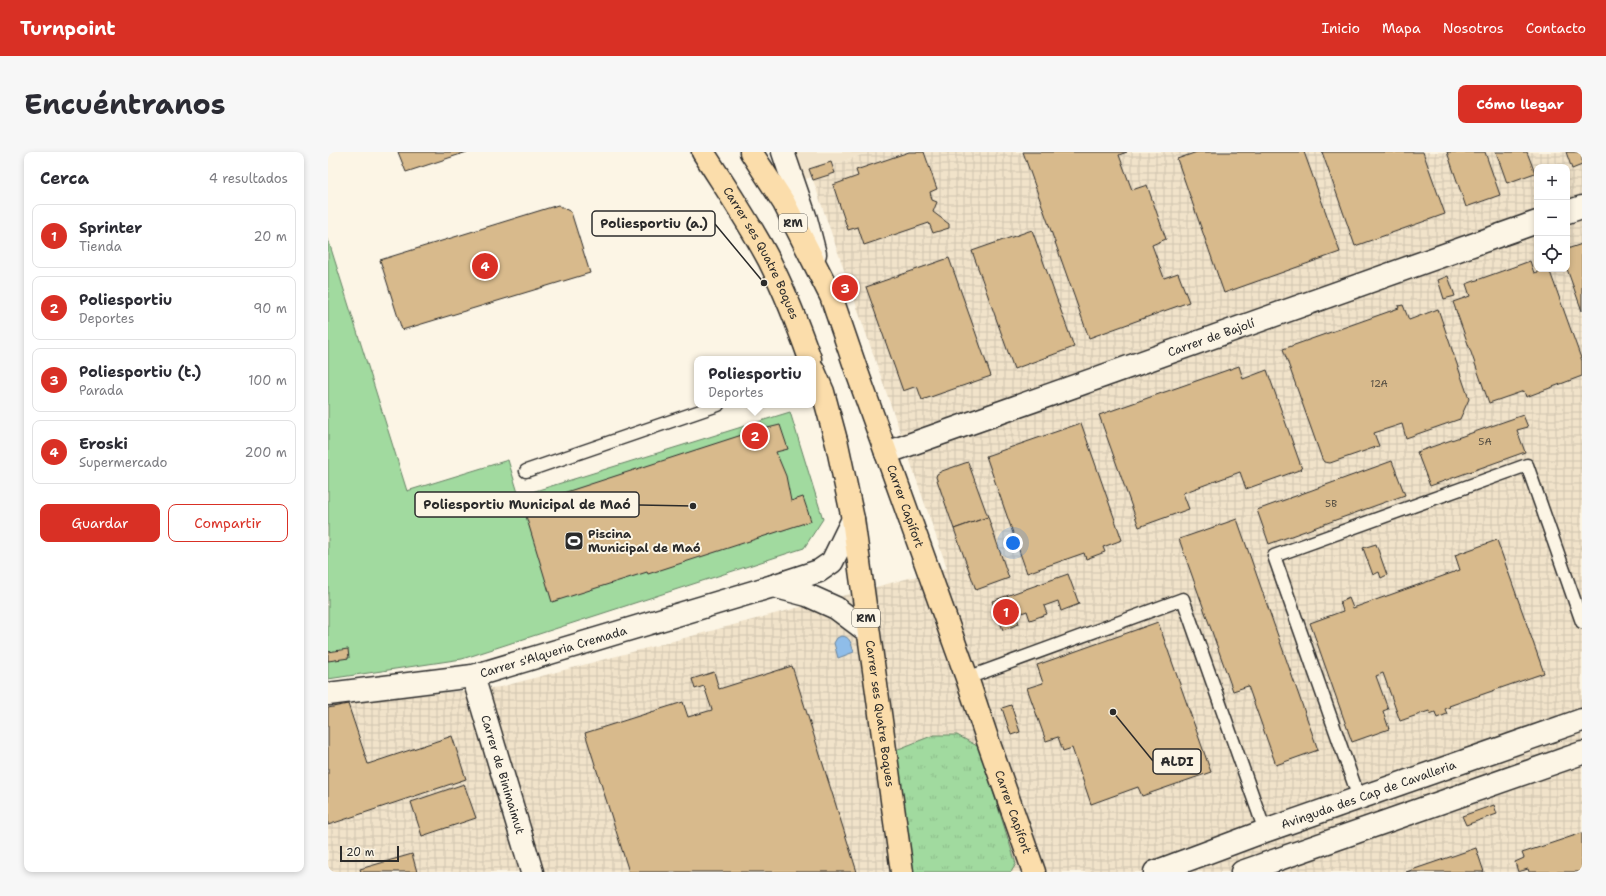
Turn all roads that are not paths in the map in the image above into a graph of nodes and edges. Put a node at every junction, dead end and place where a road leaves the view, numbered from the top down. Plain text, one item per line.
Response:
1 (703, 152) edge
2 (751, 152) edge
3 (783, 152) edge
4 (1582, 206) edge
5 (1570, 211) edge
6 (1534, 223) edge
7 (822, 280) junction
8 (808, 356) edge
9 (816, 377) edge
10 (709, 408) edge
11 (886, 453) junction
12 (526, 471) dead end
13 (853, 519) junction
14 (773, 586) junction
15 (1582, 622) edge
16 (868, 632) junction
17 (473, 676) junction
18 (967, 678) junction
19 (328, 694) edge
20 (1582, 720) edge
21 (1582, 753) edge
22 (1359, 798) junction
23 (1265, 830) junction
24 (532, 872) edge
25 (902, 872) edge
26 (1034, 872) edge
27 (1155, 872) edge
28 (1242, 872) edge

1 - 8 main road, Carrer ses Quatre Boques / RM
2 - 7 main road, Carrer Capifort / RM
3 - 7 street
4 - 5 street
6 - 11 street, Carrer de Bajolí
7 - 11 main road, Carrer Capifort / RM
9 - 13 main road, Carrer ses Quatre Boques / RM
10 - 12 lane
11 - 18 main road, Carrer Capifort / RM
13 - 14 street, Carrer s'Alqueria Cremada
13 - 16 main road, Carrer ses Quatre Boques / RM
14 - 16 street
14 - 17 street, Carrer s'Alqueria Cremada
15 - 22 lane
16 - 25 main road, Carrer ses Quatre Boques / RM
17 - 19 street, Carrer s'Alqueria Cremada
17 - 24 street, Carrer de Binimaimut
18 - 23 lane
18 - 26 main road, Carrer Capifort / RM
20 - 22 street, Avinguda des Cap de Cavalleria
21 - 28 street
22 - 23 street, Avinguda des Cap de Cavalleria
23 - 27 street, Avinguda des Cap de Cavalleria

